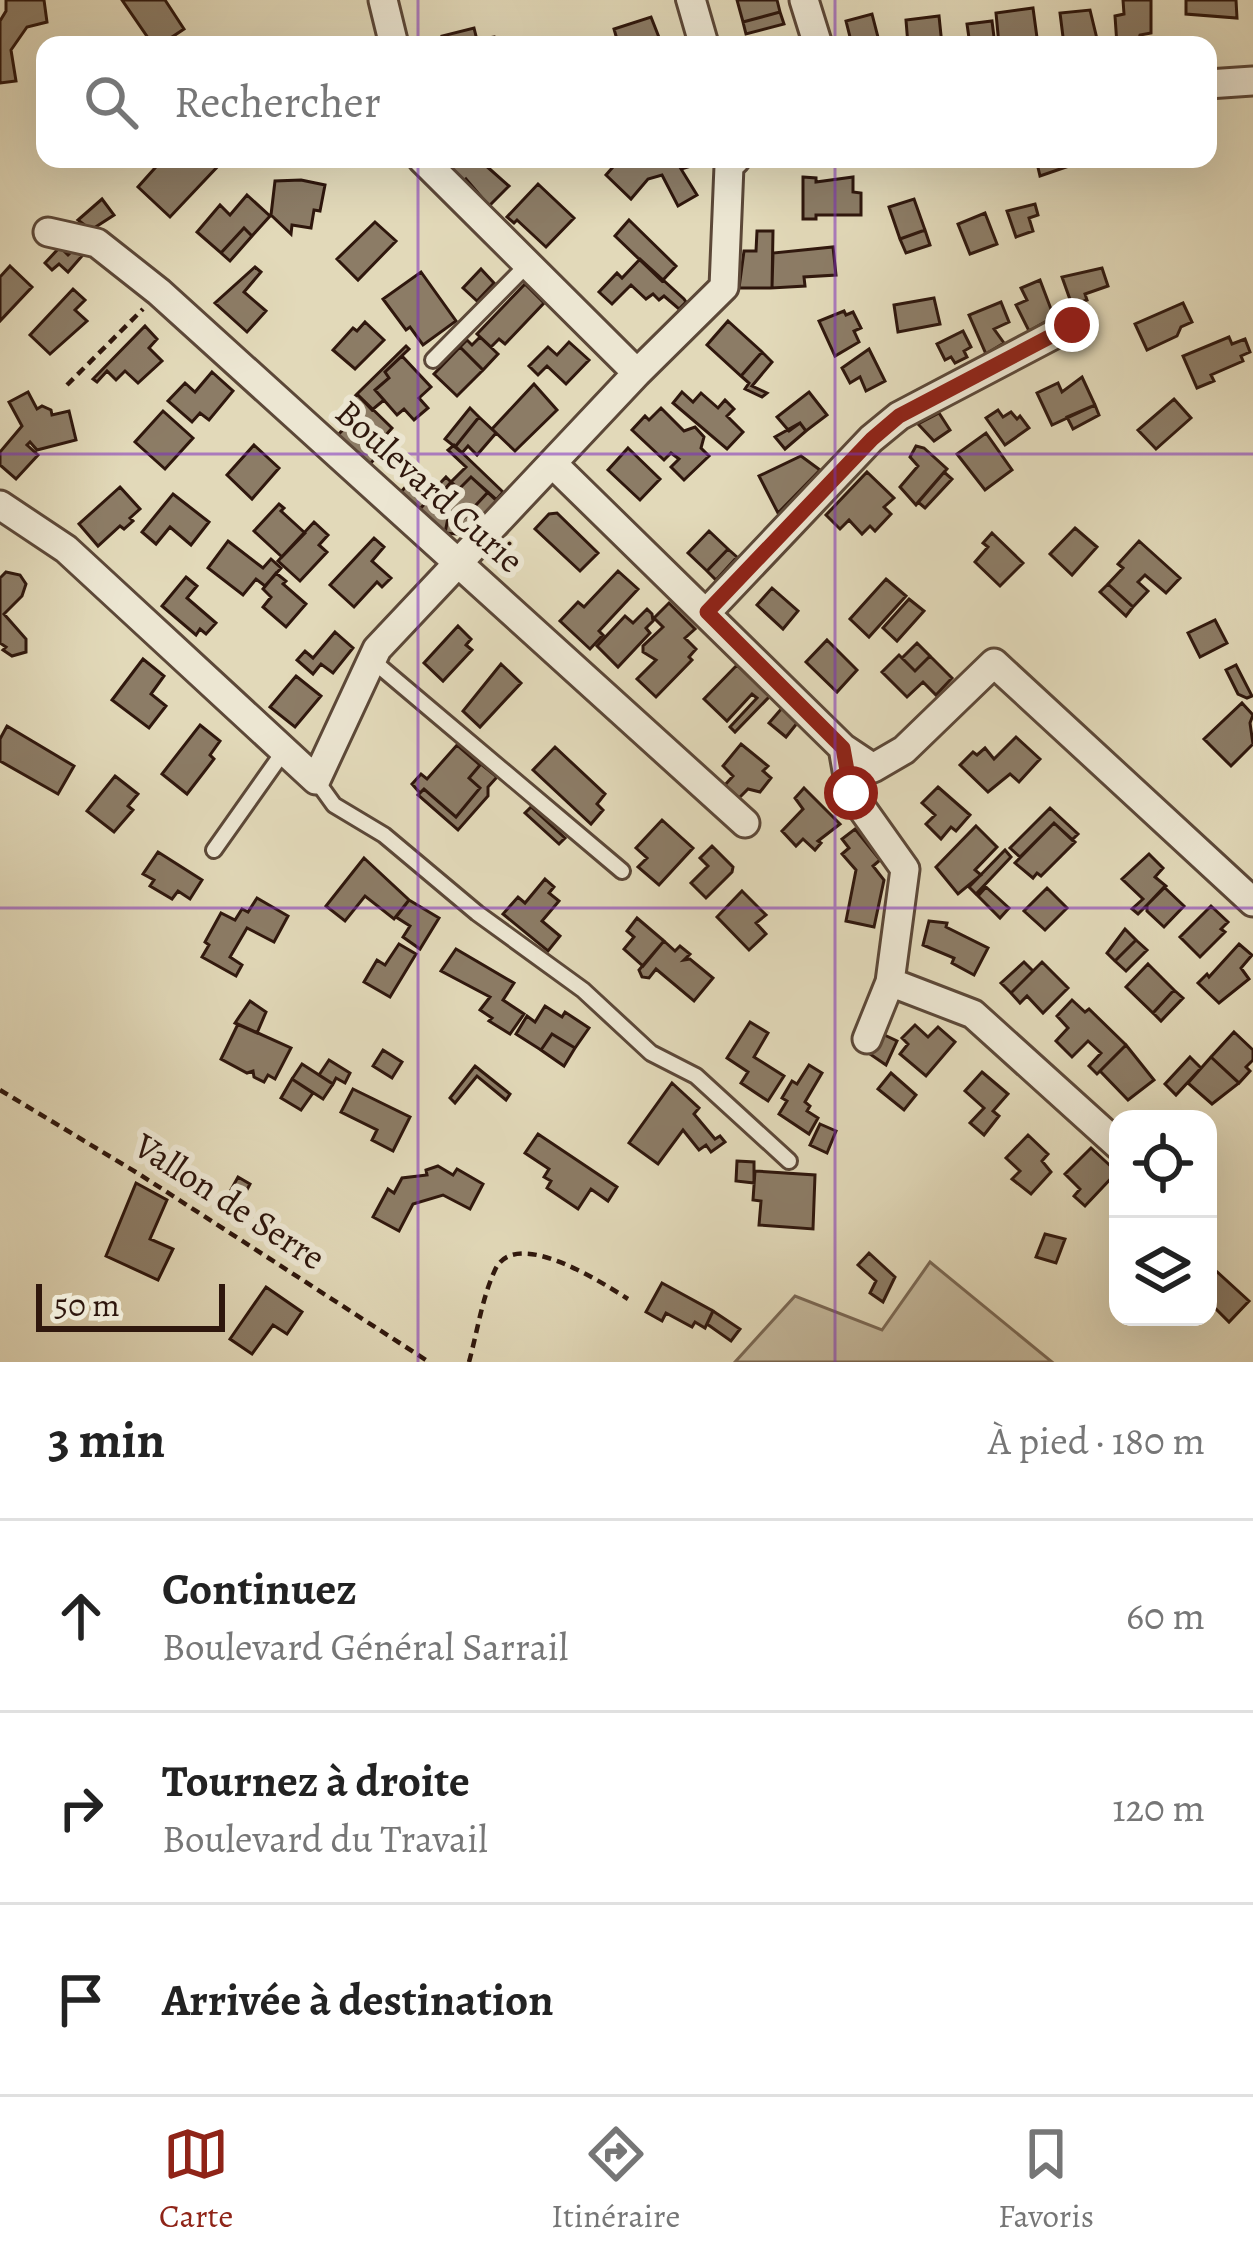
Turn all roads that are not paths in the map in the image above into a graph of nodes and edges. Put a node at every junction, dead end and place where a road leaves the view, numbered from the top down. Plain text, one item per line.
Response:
1 (383, 0) edge
2 (684, 0) edge
3 (698, 0) edge
4 (804, 0) edge
5 (392, 36) edge
6 (694, 36) edge
7 (708, 36) edge
8 (815, 36) edge
9 (1253, 81) edge
10 (1217, 83) edge
11 (431, 168) edge
12 (731, 168) edge
13 (49, 232) dead end
14 (527, 265) junction
15 (1072, 325) dead end
16 (433, 360) dead end
17 (638, 373) junction
18 (553, 464) junction
19 (0, 505) edge
20 (462, 563) junction
21 (707, 612) junction
22 (375, 655) junction
23 (843, 748) junction
24 (284, 751) junction
25 (316, 780) junction
26 (745, 823) dead end
27 (214, 850) dead end
28 (622, 871) dead end
29 (1253, 902) edge
30 (890, 982) junction
31 (867, 1039) dead end
32 (1109, 1137) edge
33 (789, 1161) dead end

1 - 5 street
2 - 6 lane
3 - 7 lane
4 - 8 street
9 - 10 street
11 - 14 street
12 - 17 street
13 - 20 street, Boulevard Curie
14 - 16 lane
14 - 17 street
15 - 21 street
17 - 18 street
18 - 20 street
18 - 21 street
19 - 24 street
20 - 22 street
20 - 26 street, Boulevard Curie
21 - 23 street
22 - 25 street
22 - 28 lane
23 - 29 street
23 - 30 street
24 - 25 street
24 - 27 lane
25 - 33 lane
30 - 31 street
30 - 32 street

